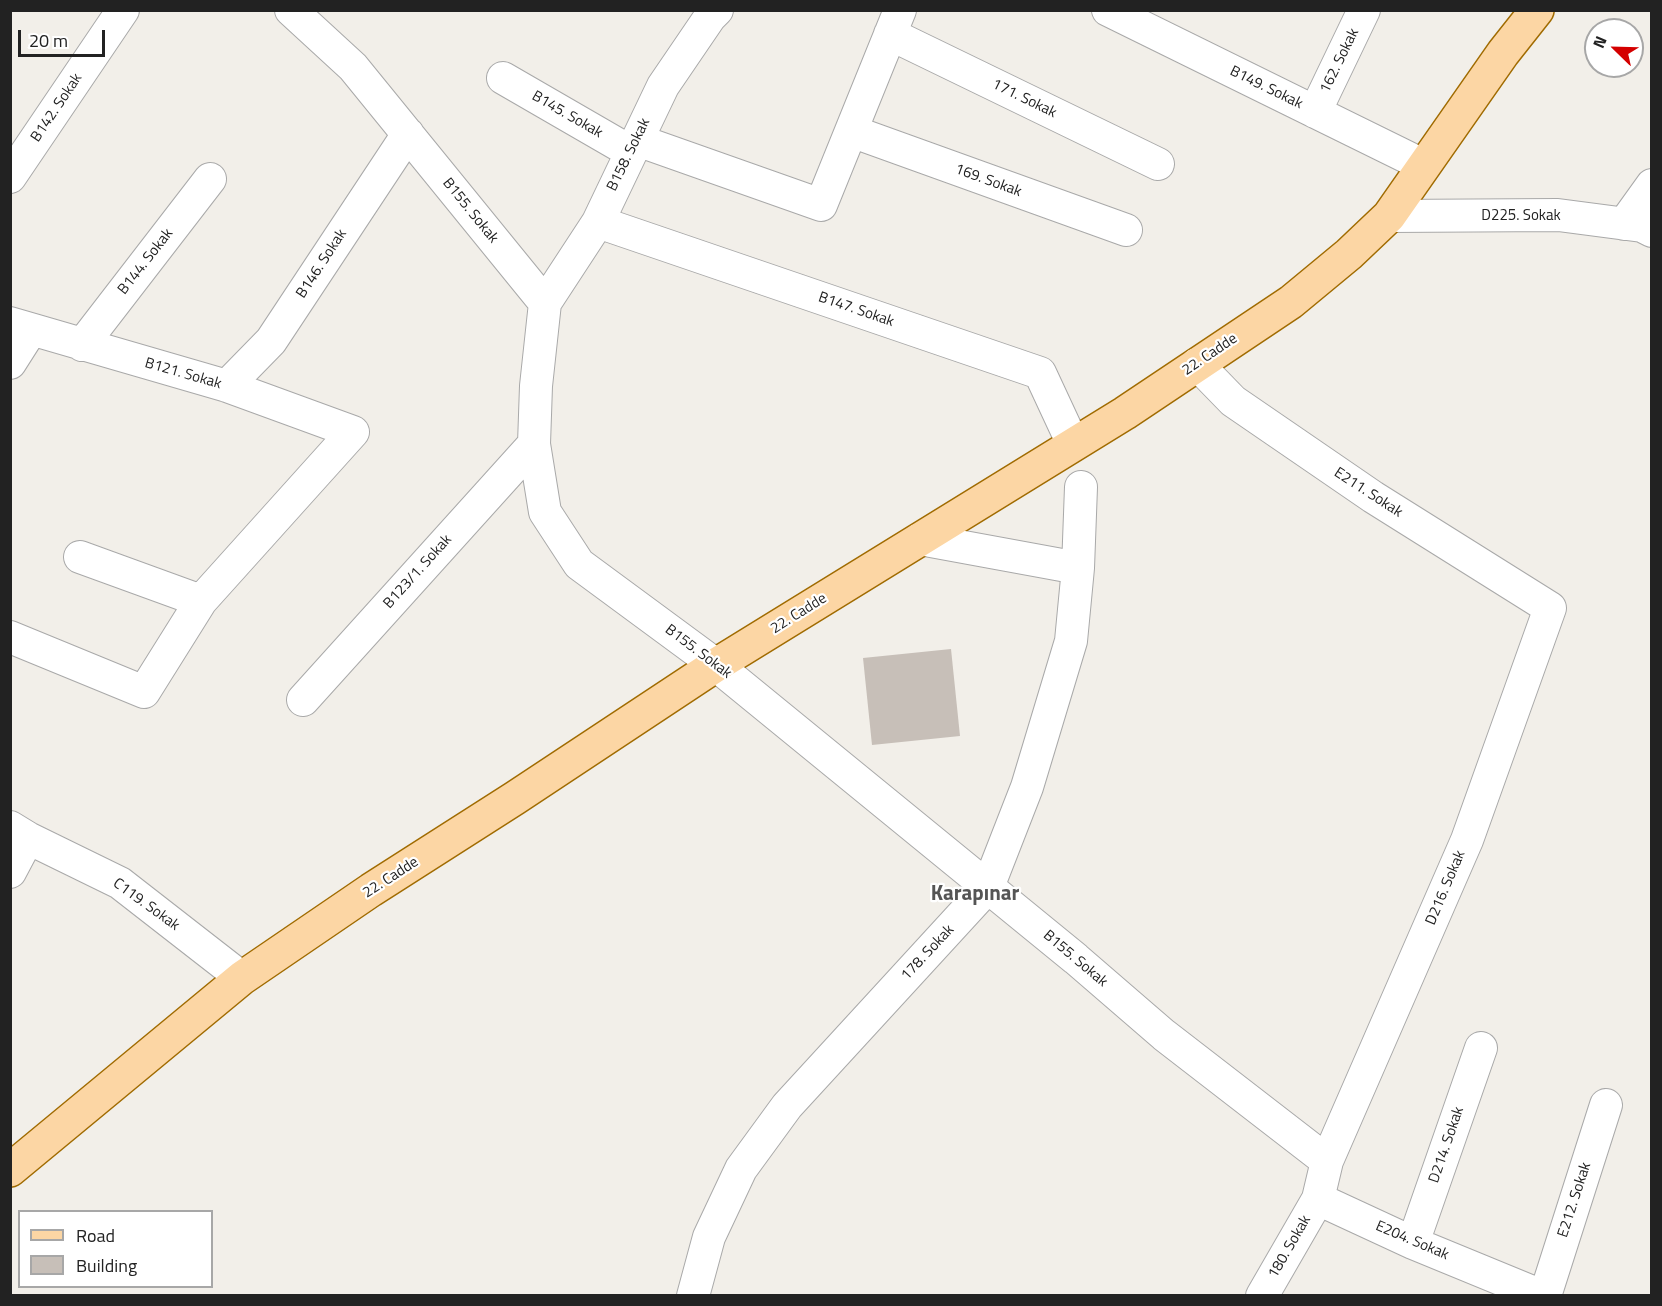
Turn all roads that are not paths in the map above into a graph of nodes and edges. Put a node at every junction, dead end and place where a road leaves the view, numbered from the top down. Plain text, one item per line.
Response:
1 (123, 10) edge
2 (291, 10) edge
3 (1108, 10) edge
4 (1364, 10) edge
5 (1537, 10) edge
6 (709, 13) edge
7 (895, 22) edge
8 (503, 78) dead end
9 (1315, 112) junction
10 (851, 131) junction
11 (408, 134) junction
12 (634, 146) junction
13 (1158, 164) dead end
14 (1424, 165) junction
15 (10, 177) edge
16 (210, 179) dead end
17 (1652, 185) edge
18 (1389, 216) junction
19 (598, 222) junction
20 (1638, 227) edge
21 (1126, 230) dead end
22 (545, 303) junction
23 (21, 327) edge
24 (82, 345) junction
25 (10, 363) edge
26 (1197, 364) junction
27 (226, 386) junction
28 (534, 444) junction
29 (1073, 444) junction
30 (1080, 487) dead end
31 (920, 539) junction
32 (80, 557) dead end
33 (1078, 568) junction
34 (201, 601) junction
35 (1550, 608) joint
36 (10, 637) edge
37 (716, 665) junction
38 (303, 700) dead end
39 (19, 832) edge
40 (10, 872) edge
41 (988, 887) junction
42 (242, 978) junction
43 (1481, 1048) dead end
44 (1606, 1105) dead end
45 (1327, 1161) junction
46 (10, 1170) edge
47 (1318, 1199) junction
48 (1413, 1243) junction
49 (693, 1296) edge
50 (1262, 1296) edge
51 (1543, 1296) edge

1 - 15 street, B142. Sokak
2 - 11 street, B155. Sokak
3 - 9 street, B149. Sokak
4 - 9 street, 162. Sokak
5 - 14 main road, 22. Cadde
6 - 12 street, B158. Sokak
7 - 10 street
7 - 13 street, 171. Sokak
8 - 12 street, B145. Sokak
9 - 14 street, B149. Sokak
10 - 12 street, B145. Sokak
10 - 21 street, 169. Sokak
11 - 22 street, B155. Sokak
11 - 27 street, B146. Sokak
12 - 19 street, B158. Sokak
14 - 18 main road, 22. Cadde
16 - 24 street, B144. Sokak
17 - 20 street
18 - 20 street, D225. Sokak
18 - 26 main road, 22. Cadde
19 - 22 street, B158. Sokak
19 - 29 street, B147. Sokak
22 - 28 street, B155. Sokak
23 - 24 street, B121. Sokak
23 - 25 street
24 - 27 street, B121. Sokak
26 - 29 main road, 22. Cadde
26 - 35 street, E211. Sokak
27 - 34 street, B121. Sokak
28 - 37 street, B155. Sokak
28 - 38 street, B123/1. Sokak
29 - 31 main road, 22. Cadde
30 - 33 street, 178. Sokak
31 - 33 street
31 - 37 main road, 22. Cadde
32 - 34 street
33 - 41 street, 178. Sokak
34 - 36 street
35 - 45 street, D216. Sokak
37 - 41 street, B155. Sokak
37 - 42 main road, 22. Cadde
39 - 40 street
39 - 42 street, C119. Sokak
41 - 45 street, B155. Sokak
41 - 49 street, 178. Sokak
42 - 46 main road, 22. Cadde
43 - 48 street, D214. Sokak
44 - 51 street, E212. Sokak
45 - 47 street
47 - 48 street, E204. Sokak
47 - 50 street, 180. Sokak
48 - 51 street, E204. Sokak

